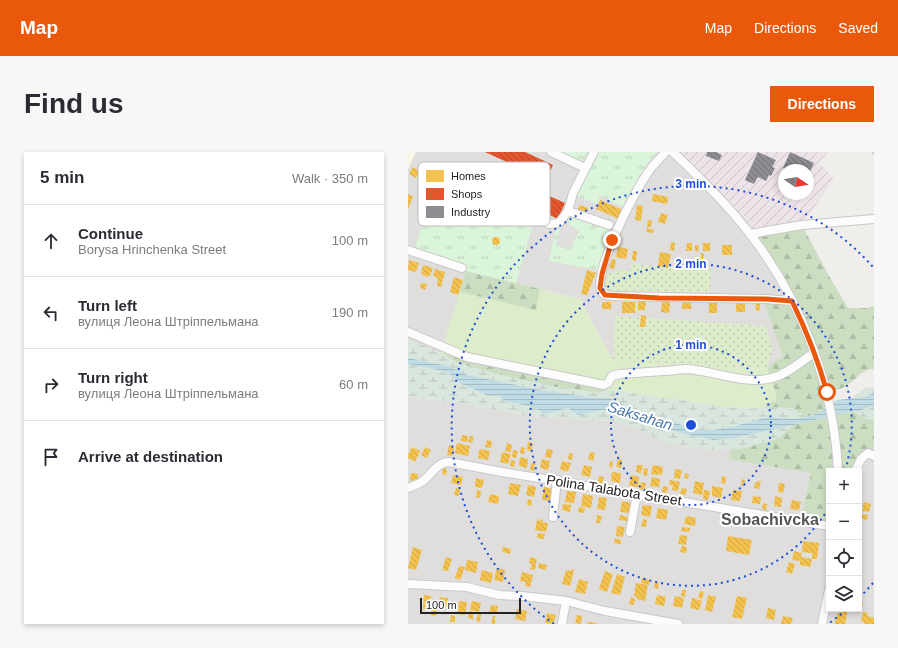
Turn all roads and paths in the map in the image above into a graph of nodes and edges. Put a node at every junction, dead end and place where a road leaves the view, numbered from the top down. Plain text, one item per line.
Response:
1 (551, 152) edge
2 (594, 152) edge
3 (666, 152) edge
4 (673, 152) edge
5 (585, 168) junction
6 (568, 211) junction
7 (874, 219) edge
8 (550, 224) edge
9 (609, 225) dead end
10 (750, 234) junction
11 (408, 250) edge
12 (462, 268) dead end
13 (792, 301) junction
14 (408, 332) edge
15 (814, 353) junction
16 (874, 456) edge
17 (838, 468) edge
18 (856, 468) edge
19 (557, 480) junction
20 (408, 488) edge
21 (637, 494) junction
22 (553, 517) dead end
23 (826, 526) edge
24 (630, 532) dead end
25 (408, 584) edge
26 (566, 601) junction
27 (826, 605) edge
28 (562, 624) edge
29 (678, 624) edge
30 (822, 624) edge

1 - 5 street
2 - 5 street
3 - 13 street
4 - 10 street
5 - 6 street
6 - 8 street
6 - 9 street
7 - 10 street
10 - 13 street
11 - 12 street
13 - 15 street
14 - 15 street
15 - 17 street
16 - 18 street
19 - 20 street, Polina Talabota Street
19 - 21 street, Polina Talabota Street
19 - 22 street
21 - 23 street, Polina Talabota Street
21 - 24 street
25 - 26 street
26 - 28 street
26 - 29 street
27 - 30 street

